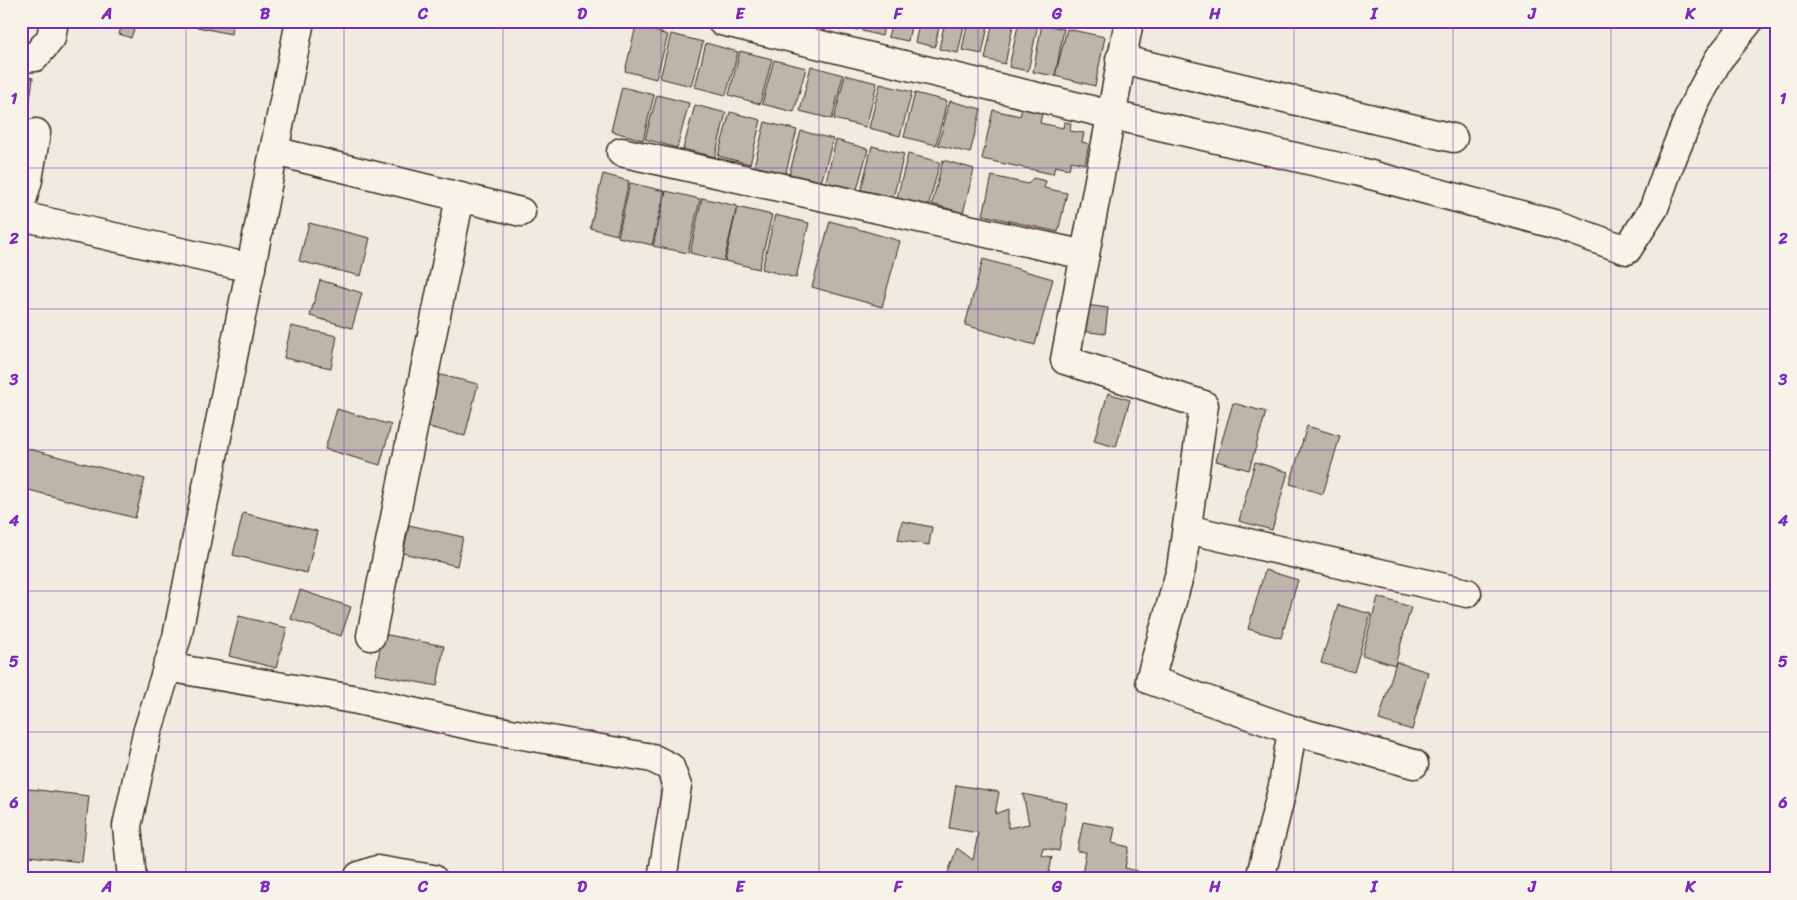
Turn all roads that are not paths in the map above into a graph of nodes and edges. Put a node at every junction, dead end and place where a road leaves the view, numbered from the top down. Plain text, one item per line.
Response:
1 (54, 21) edge
2 (300, 21) edge
3 (721, 21) edge
4 (1129, 21) edge
5 (1750, 21) edge
6 (21, 58) edge
7 (1120, 59) junction
8 (1112, 115) junction
9 (36, 133) dead end
10 (1453, 138) dead end
11 (274, 151) junction
12 (621, 152) dead end
13 (460, 196) junction
14 (21, 204) edge
15 (521, 212) dead end
16 (21, 216) edge
17 (1085, 255) junction
18 (251, 268) junction
19 (1187, 529) junction
20 (1467, 594) dead end
21 (371, 636) dead end
22 (168, 667) junction
23 (1292, 730) junction
24 (1414, 764) dead end
25 (132, 879) edge
26 (358, 879) edge
27 (433, 879) edge
28 (662, 879) edge
29 (1260, 879) edge

1 - 6 street
2 - 11 street
3 - 8 street
4 - 7 street
5 - 8 street
7 - 8 street
7 - 10 street
8 - 17 street
9 - 14 street
11 - 13 street
11 - 18 street
12 - 17 street
13 - 15 street
13 - 21 street
16 - 18 street
17 - 19 street
18 - 22 street
19 - 20 street
19 - 23 street
22 - 25 street
22 - 28 street
23 - 24 street
23 - 29 street
26 - 27 street

